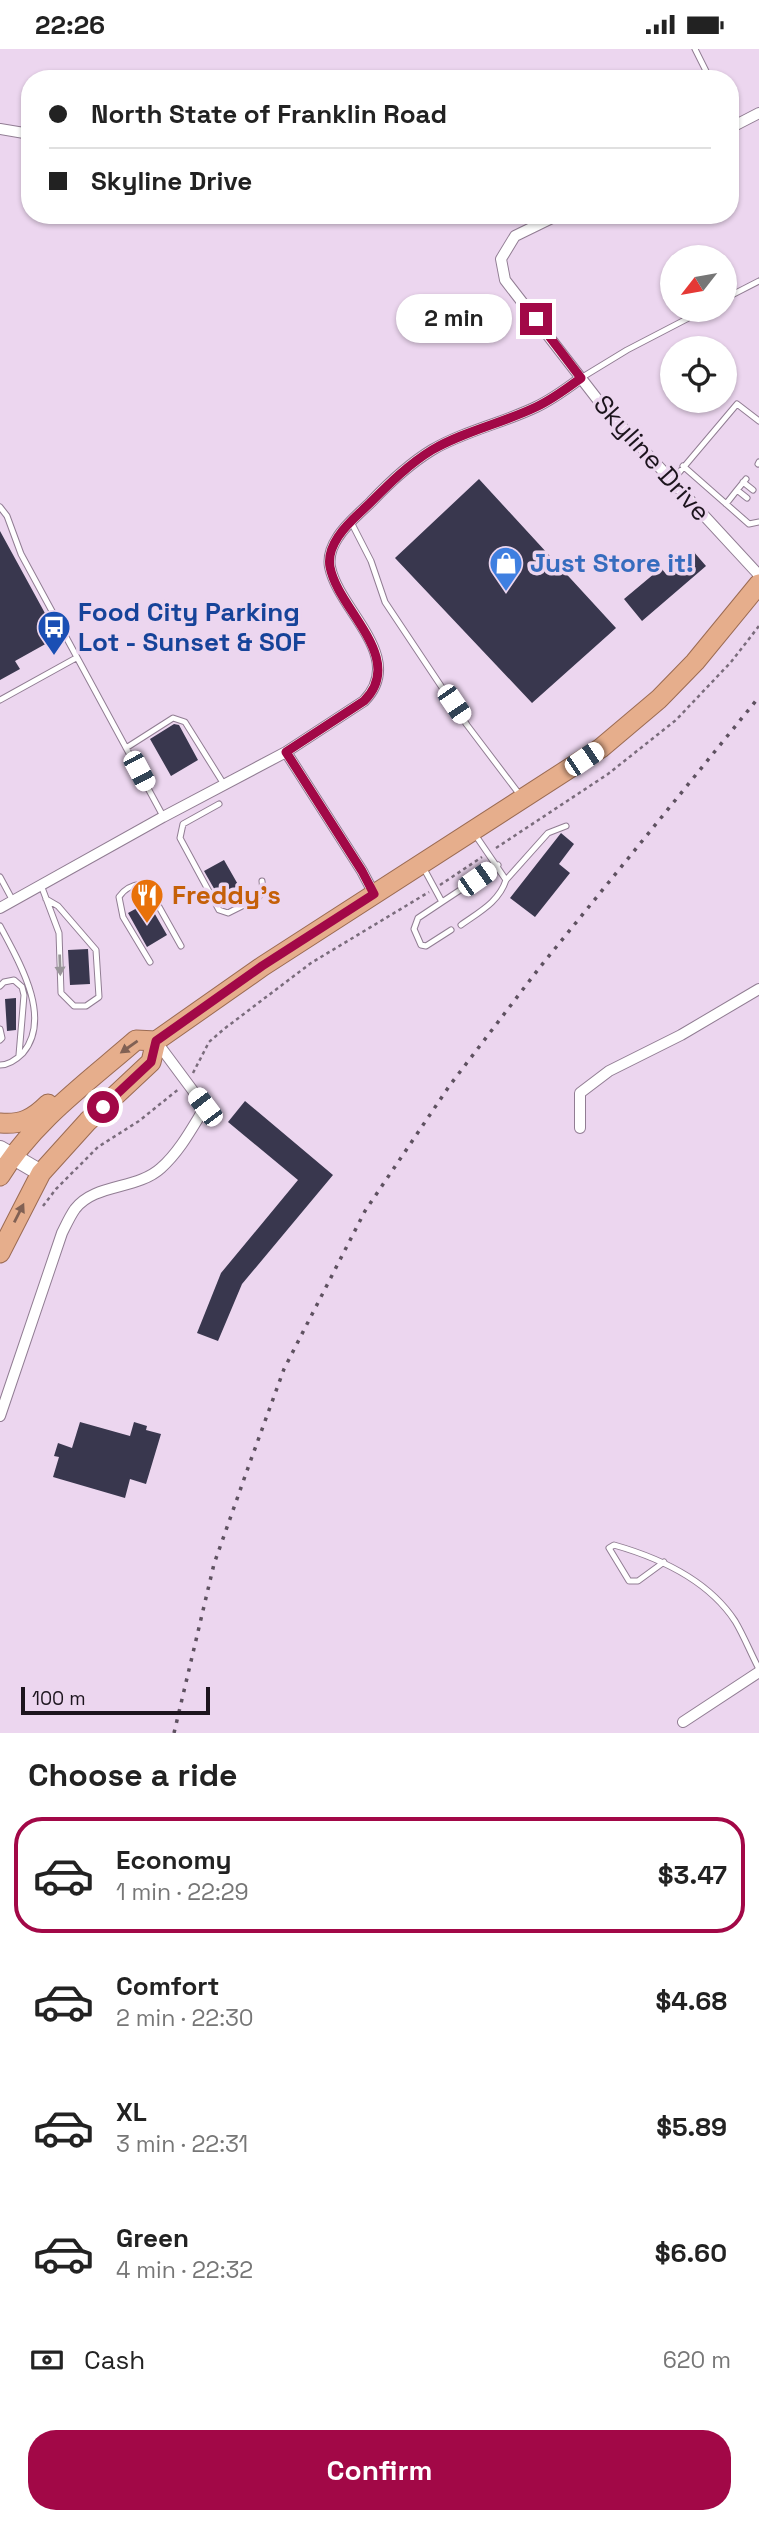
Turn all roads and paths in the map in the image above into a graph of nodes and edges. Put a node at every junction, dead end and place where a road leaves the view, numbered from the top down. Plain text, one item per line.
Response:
1 (695, 49) edge
2 (706, 70) edge
3 (759, 113) edge
4 (739, 121) edge
5 (0, 129) edge
6 (21, 132) edge
7 (540, 224) edge
8 (759, 281) edge
9 (737, 292) edge
10 (681, 322) edge
11 (581, 378) junction
12 (759, 421) edge
13 (683, 466) junction
14 (672, 481) junction
15 (737, 490) junction
16 (753, 490) dead end
17 (747, 498) dead end
18 (726, 505) junction
19 (0, 507) edge
20 (351, 522) junction
21 (759, 522) edge
22 (759, 575) edge
23 (759, 584) edge
24 (759, 626) edge
25 (76, 658) junction
26 (0, 700) edge
27 (126, 748) junction
28 (286, 752) junction
29 (225, 786) junction
30 (523, 799) junction
31 (219, 804) dead end
32 (163, 817) junction
33 (566, 826) dead end
34 (472, 831) junction
35 (488, 853) junction
36 (422, 864) junction
37 (498, 865) junction
38 (0, 877) edge
39 (506, 880) junction
40 (262, 881) dead end
41 (41, 885) junction
42 (436, 887) junction
43 (374, 894) junction
44 (46, 899) junction
45 (13, 901) junction
46 (442, 902) junction
47 (0, 908) edge
48 (461, 925) dead end
49 (0, 926) edge
50 (451, 930) dead end
51 (181, 946) dead end
52 (150, 963) dead end
53 (0, 986) edge
54 (759, 989) edge
55 (0, 1029) edge
56 (0, 1040) edge
57 (156, 1041) junction
58 (19, 1058) junction
59 (0, 1065) edge
60 (107, 1065) junction
61 (186, 1082) junction
62 (0, 1122) edge
63 (580, 1128) dead end
64 (6, 1153) edge
65 (41, 1173) junction
66 (0, 1176) edge
67 (27, 1197) junction
68 (0, 1253) edge
69 (0, 1416) edge
70 (664, 1562) junction
71 (759, 1671) edge
72 (683, 1722) dead end

1 - 2 lane
3 - 4 street
5 - 6 street
7 - 11 street, Skyline Drive
8 - 9 lane
10 - 11 lane
11 - 14 street, Skyline Drive
11 - 20 street
12 - 13 lane
13 - 14 lane
13 - 18 lane
14 - 22 street, Skyline Drive
15 - 16 lane
15 - 17 lane
15 - 18 lane
18 - 21 lane
19 - 25 lane
20 - 28 street
20 - 30 lane
23 - 30 highway
24 - 35 path
25 - 26 lane
25 - 27 lane
27 - 29 lane
27 - 32 lane
28 - 29 street
28 - 43 street
29 - 32 street
30 - 34 highway
31 - 40 lane
32 - 41 street
33 - 39 lane
34 - 35 lane
34 - 36 highway
35 - 37 lane
35 - 42 path
36 - 42 lane
36 - 43 highway
37 - 39 lane
37 - 46 lane
38 - 45 lane
39 - 48 lane
41 - 44 lane
41 - 45 street
42 - 46 lane
42 - 61 path
43 - 57 highway
44 -> 44 lane
45 - 47 street
46 - 50 lane
49 - 58 lane
51 - 52 lane
53 - 58 lane
54 - 63 street
55 - 56 lane
57 -> 60 highway
57 - 61 street
57 - 65 highway
58 - 59 lane
60 - 62 highway
60 - 64 highway
61 - 67 path
61 - 69 street
64 - 65 main road
64 - 66 highway
65 - 67 highway
68 -> 67 highway
70 - 70 lane
70 - 71 lane
71 - 72 street

